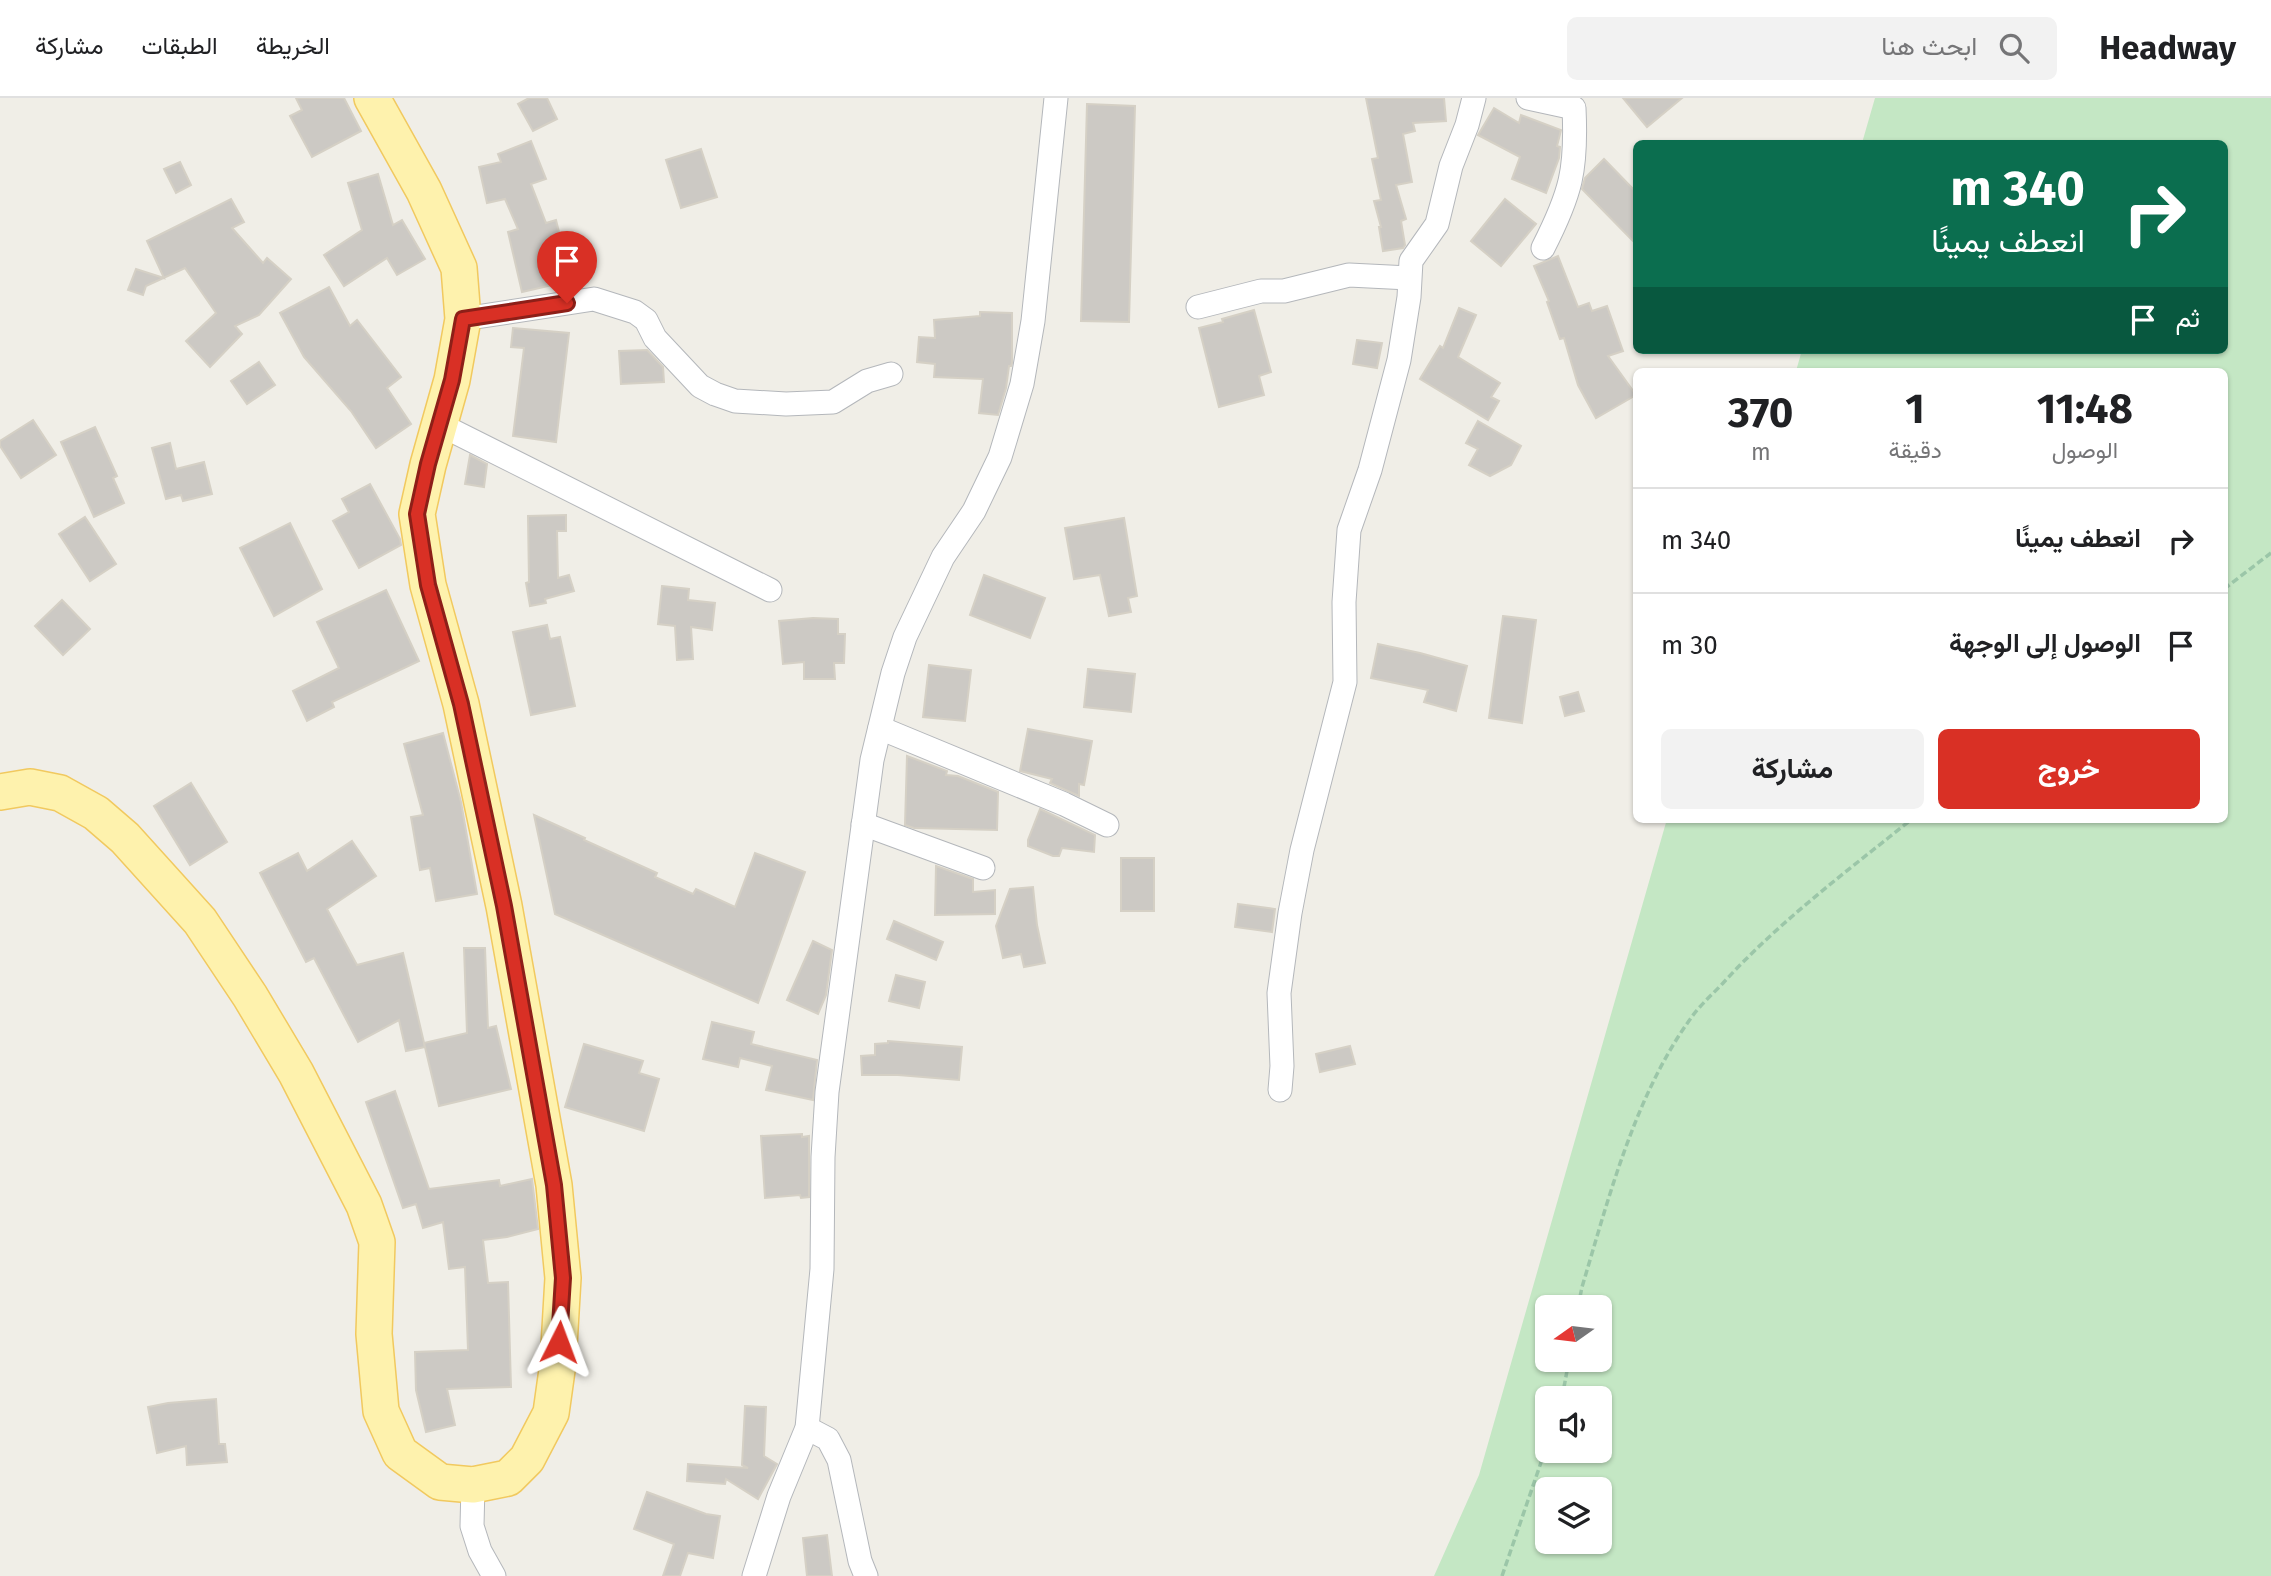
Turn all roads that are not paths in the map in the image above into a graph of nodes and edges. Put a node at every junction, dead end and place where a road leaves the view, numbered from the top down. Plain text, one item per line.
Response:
1 (372, 98) edge
2 (1056, 98) edge
3 (1474, 98) edge
4 (1528, 98) edge
5 (1543, 248) dead end
6 (1409, 278) junction
7 (1198, 307) dead end
8 (463, 319) junction
9 (891, 374) dead end
10 (439, 424) junction
11 (770, 590) dead end
12 (880, 728) junction
13 (0, 792) edge
14 (863, 824) junction
15 (1107, 825) dead end
16 (983, 868) dead end
17 (1280, 1090) dead end
18 (807, 1428) junction
19 (473, 1485) junction
20 (494, 1576) edge
21 (754, 1576) edge
22 (866, 1576) edge

1 - 8 main road
2 - 12 street
3 - 6 street
4 - 5 street
6 - 7 street
6 - 17 street
8 - 9 street
8 - 10 main road
10 - 11 street
10 - 19 main road
12 - 14 street
12 - 15 street
13 - 19 main road
14 - 16 street
14 - 18 street
18 - 21 street
18 - 22 street
19 - 20 street

